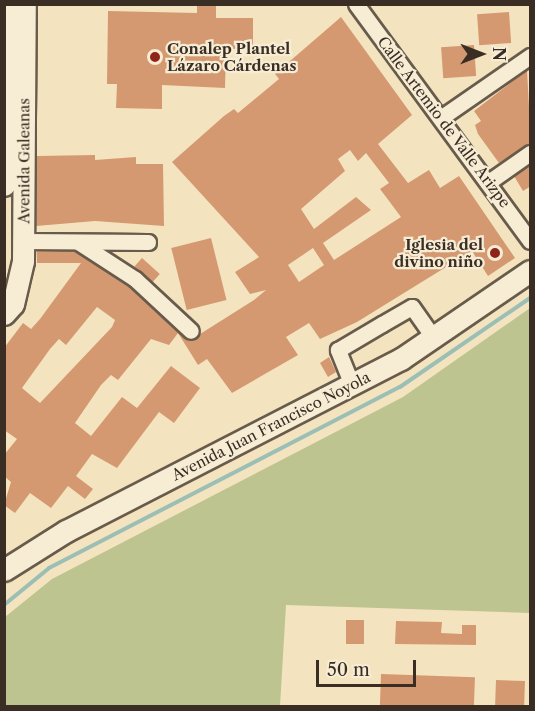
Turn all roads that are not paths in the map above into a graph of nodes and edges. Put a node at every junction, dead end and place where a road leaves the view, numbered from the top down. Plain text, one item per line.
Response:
1 (8, 4) edge
2 (25, 4) edge
3 (363, 7) edge
4 (531, 56) edge
5 (442, 117) junction
6 (15, 148) junction
7 (531, 153) edge
8 (490, 181) junction
9 (4, 185) edge
10 (24, 241) junction
11 (531, 241) edge
12 (78, 242) junction
13 (148, 243) dead end
14 (531, 271) edge
15 (4, 314) edge
16 (191, 332) dead end
17 (433, 337) junction
18 (352, 385) junction
19 (4, 570) edge

1 - 6 street, Avenida Galeanas
2 - 6 street, Avenida Galeanas
3 - 5 street, Calle Artemio de Valle Arizpe
4 - 5 street
5 - 8 street, Calle Artemio de Valle Arizpe
6 - 9 street, Avenida Galeanas
6 - 10 street, Avenida Galeanas
7 - 8 street
8 - 11 street, Calle Artemio de Valle Arizpe
10 - 12 street
10 - 15 street, Avenida Galeanas
12 - 13 street
12 - 16 street
14 - 17 street, Avenida Juan Francisco Noyola
17 - 18 street, Avenida Juan Francisco Noyola
17 - 18 street
18 - 19 street, Avenida Juan Francisco Noyola

